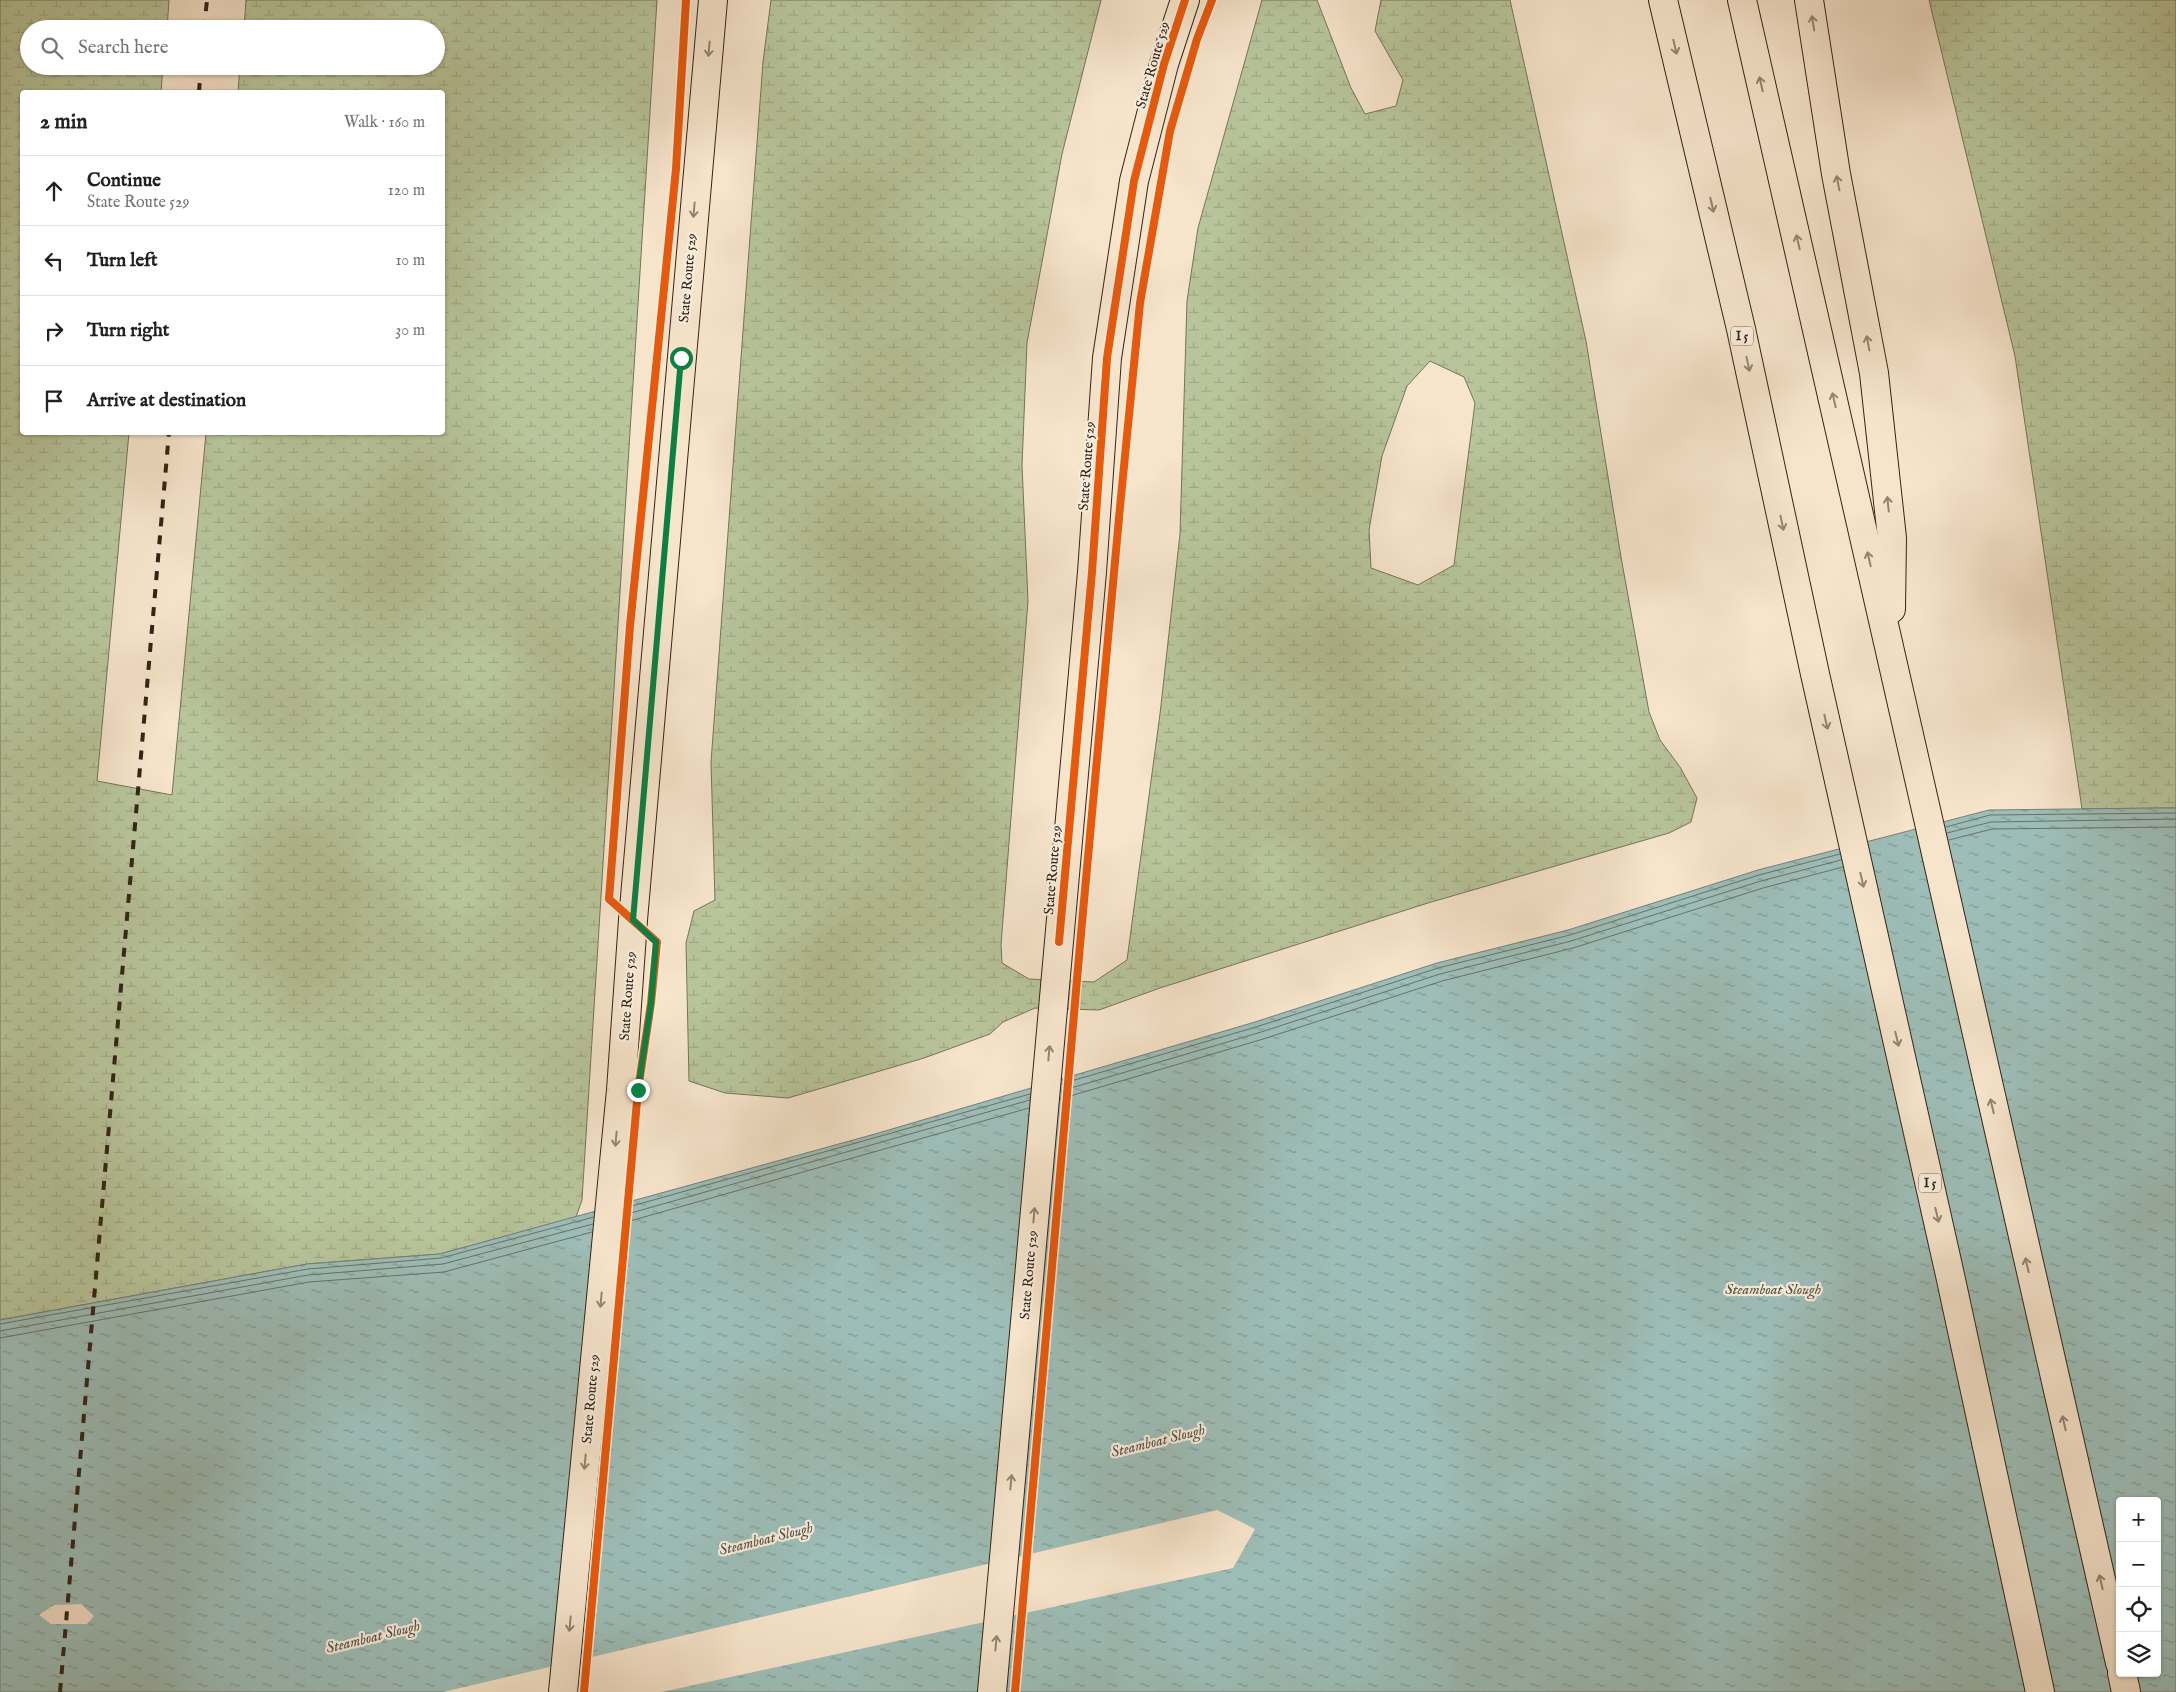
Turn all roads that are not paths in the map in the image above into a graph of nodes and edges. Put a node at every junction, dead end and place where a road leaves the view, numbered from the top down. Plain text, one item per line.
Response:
1 (713, 0) edge
2 (1185, 0) edge
3 (1662, 0) edge
4 (1742, 0) edge
5 (1810, 0) edge
6 (1891, 658) junction
7 (2116, 1646) edge
8 (2123, 1677) edge
9 (563, 1692) edge
10 (992, 1692) edge
11 (2040, 1692) edge
12 (2126, 1692) edge

1 -> 9 main road, State Route 529
10 -> 2 main road, State Route 529
3 -> 11 main road, I 5
6 -> 4 main road
6 -> 5 main road
7 -> 6 main road
8 - 12 main road

